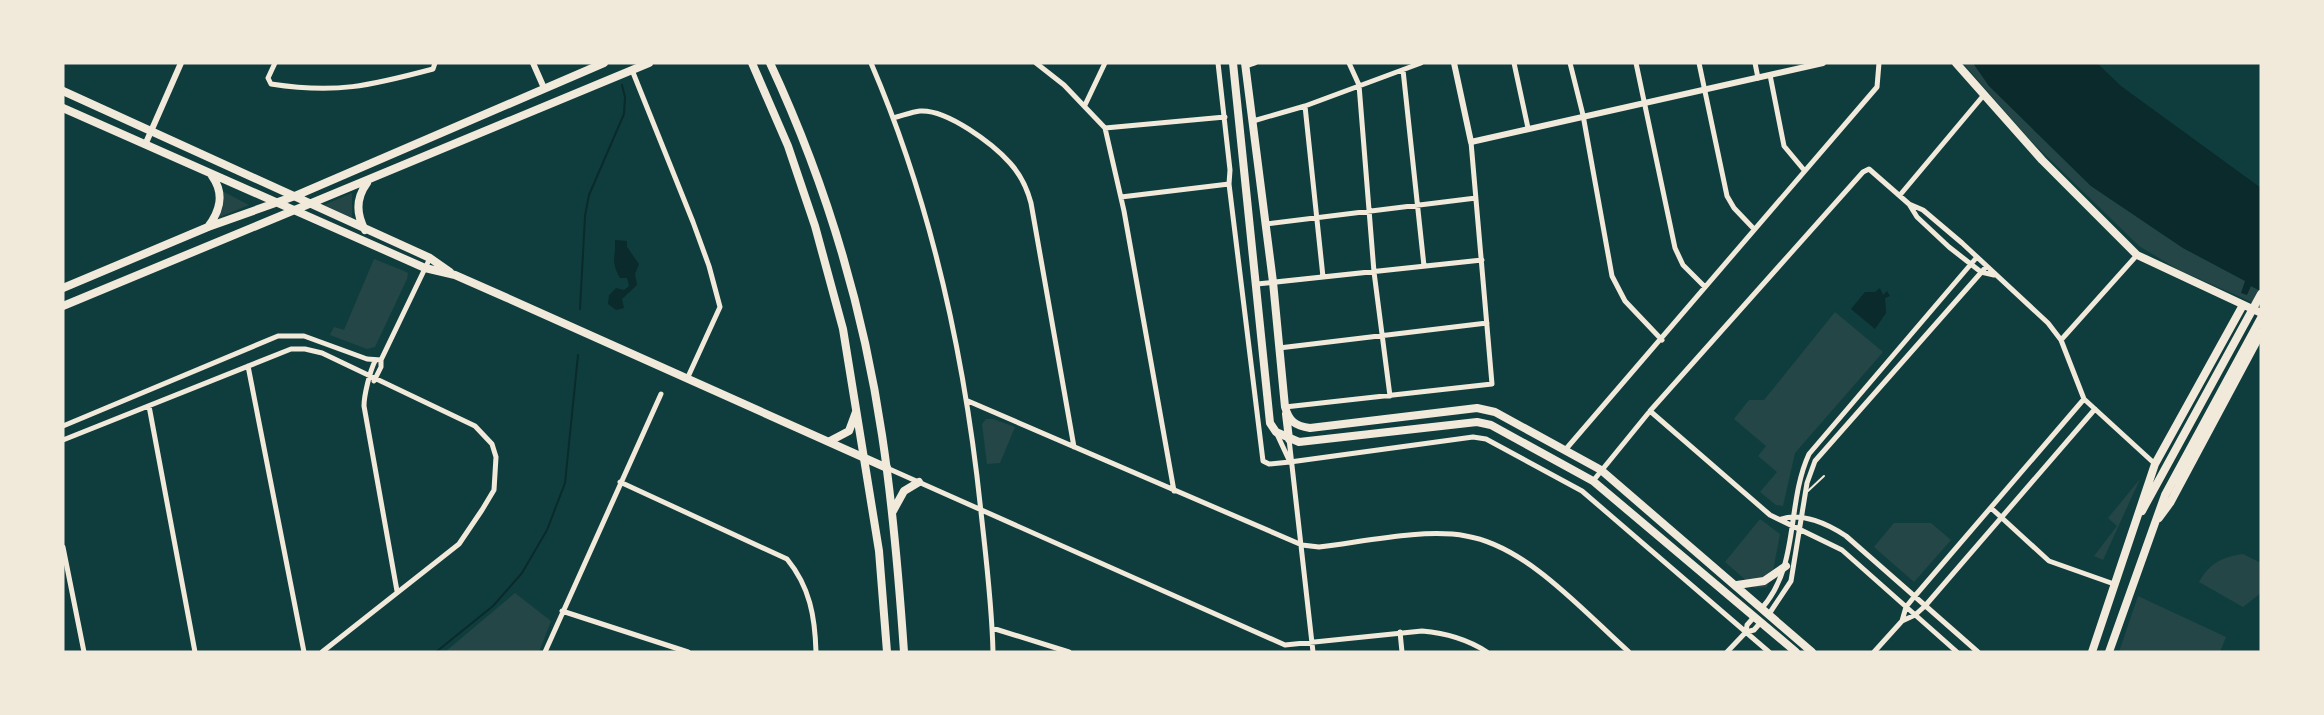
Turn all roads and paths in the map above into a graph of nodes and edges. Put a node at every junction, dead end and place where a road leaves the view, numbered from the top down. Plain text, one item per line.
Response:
1 (181, 63) edge
2 (275, 63) edge
3 (435, 63) edge
4 (533, 63) edge
5 (649, 63) edge
6 (752, 63) edge
7 (770, 63) edge
8 (871, 63) edge
9 (1036, 63) edge
10 (1106, 63) edge
11 (1218, 63) edge
12 (1233, 63) edge
13 (1255, 63) edge
14 (1349, 63) edge
15 (1421, 63) edge
16 (1454, 63) edge
17 (1514, 63) edge
18 (1570, 63) edge
19 (1636, 63) edge
20 (1699, 63) edge
21 (1755, 63) edge
22 (1823, 63) edge
23 (1879, 63) edge
24 (1956, 63) edge
25 (602, 64) edge
26 (1245, 64) edge
27 (1802, 65) edge
28 (632, 70) junction
29 (1402, 70) junction
30 (1770, 75) junction
31 (1758, 78) junction
32 (1359, 85) junction
33 (544, 88) junction
34 (1704, 90) junction
35 (63, 91) edge
36 (1983, 96) junction
37 (1645, 104) junction
38 (1085, 105) junction
39 (1305, 106) junction
40 (63, 108) edge
41 (1583, 115) junction
42 (1225, 117) junction
43 (893, 118) junction
44 (1253, 121) junction
45 (1106, 128) junction
46 (1528, 128) junction
47 (151, 130) junction
48 (1471, 142) junction
49 (145, 145) junction
50 (1804, 170) junction
51 (212, 175) junction
52 (368, 182) junction
53 (1229, 184) junction
54 (1900, 195) junction
55 (295, 196) junction
56 (1120, 197) junction
57 (1476, 198) junction
58 (276, 203) junction
59 (313, 204) junction
60 (1909, 204) junction
61 (1418, 205) junction
62 (1369, 211) junction
63 (294, 212) junction
64 (1316, 217) junction
65 (1266, 224) junction
66 (208, 227) junction
67 (1754, 229) junction
68 (364, 230) junction
69 (2136, 255) junction
70 (1977, 257) junction
71 (430, 258) junction
72 (1482, 260) junction
73 (1970, 264) junction
74 (1424, 266) junction
75 (1986, 267) junction
76 (425, 268) junction
77 (1374, 272) junction
78 (1981, 272) junction
79 (455, 275) junction
80 (1994, 275) junction
81 (1323, 277) junction
82 (1273, 282) junction
83 (1257, 284) junction
84 (1705, 287) junction
85 (63, 288) edge
86 (2261, 294) edge
87 (2243, 305) junction
88 (63, 306) edge
89 (2261, 313) edge
90 (2261, 318) edge
91 (1487, 323) junction
92 (2261, 333) edge
93 (1382, 334) junction
94 (1662, 340) junction
95 (2061, 340) junction
96 (1279, 348) junction
97 (378, 360) junction
98 (248, 366) junction
99 (2210, 366) junction
100 (2238, 374) junction
101 (368, 375) junction
102 (376, 379) junction
103 (687, 379) junction
104 (369, 385) junction
105 (661, 394) dead end
106 (1390, 396) junction
107 (2084, 399) junction
108 (968, 401) junction
109 (149, 406) junction
110 (856, 406) junction
111 (1285, 407) junction
112 (2095, 409) junction
113 (1650, 411) junction
114 (63, 426) edge
115 (1276, 432) junction
116 (1289, 439) junction
117 (63, 440) edge
118 (830, 441) junction
119 (1074, 447) junction
120 (1566, 448) junction
121 (865, 458) junction
122 (1290, 462) junction
123 (2155, 464) junction
124 (887, 468) junction
125 (1602, 470) junction
126 (1824, 476) dead end
127 (1593, 481) junction
128 (919, 482) junction
129 (620, 483) junction
130 (1174, 491) junction
131 (2151, 491) junction
132 (1805, 493) junction
133 (2166, 499) junction
134 (1990, 508) junction
135 (981, 510) junction
136 (892, 514) junction
137 (1794, 515) junction
138 (1801, 517) junction
139 (1781, 519) junction
140 (2002, 519) junction
141 (1792, 527) junction
142 (1798, 530) junction
143 (1302, 545) junction
144 (63, 547) edge
145 (1786, 566) junction
146 (2115, 584) junction
147 (1737, 585) junction
148 (397, 591) junction
149 (1914, 597) junction
150 (1925, 606) junction
151 (1906, 607) junction
152 (562, 611) junction
153 (1765, 611) junction
154 (1915, 615) junction
155 (1758, 619) junction
156 (1902, 621) junction
157 (992, 628) junction
158 (1400, 632) junction
159 (1746, 632) junction
160 (1312, 644) junction
161 (84, 652) edge
162 (195, 652) edge
163 (304, 652) edge
164 (322, 652) edge
165 (545, 652) edge
166 (688, 652) edge
167 (816, 652) edge
168 (887, 652) edge
169 (904, 652) edge
170 (993, 652) edge
171 (1069, 652) edge
172 (1313, 652) edge
173 (1402, 652) edge
174 (1487, 652) edge
175 (1629, 652) edge
176 (1727, 652) edge
177 (1769, 652) edge
178 (1796, 652) edge
179 (1812, 652) edge
180 (1874, 652) edge
181 (1956, 652) edge
182 (1978, 652) edge
183 (2092, 652) edge
184 (2109, 652) edge

1 - 47 street
2 - 3 street
4 - 33 street
5 - 28 main road
6 - 110 main road
7 - 124 main road
8 - 43 street
9 - 38 street
10 - 38 street
11 - 42 street
12 - 83 main road
13 - 26 street
14 - 32 street
15 - 29 street
16 - 48 street
17 - 46 street
18 - 41 street
19 - 37 street
20 - 34 street
21 - 31 street
22 - 27 street
23 - 50 street
24 - 36 main road
25 - 33 main road
26 - 44 main road
27 - 30 street
28 - 52 main road
28 - 103 street
29 - 32 street
29 - 61 street
30 - 31 street
30 - 50 street
31 - 34 street
32 - 39 street
32 - 62 street
33 - 55 main road
34 - 37 street
34 - 67 street
35 - 47 main road
36 - 54 street
36 - 69 main road
37 - 41 street
37 - 84 street
38 - 45 street
39 - 44 street
39 - 64 street
40 - 49 main road
41 - 46 street
41 - 94 street
42 - 45 street
42 - 53 street
43 - 108 street
43 - 119 street
44 - 65 main road
45 - 56 street
46 - 48 street
47 - 49 street
47 - 55 main road
48 - 57 street
49 - 51 main road
50 - 67 street
51 - 58 main road
51 - 66 main road
52 - 59 main road
52 - 68 main road
53 - 56 street
53 - 122 street
54 - 60 street
54 - 113 street
55 - 58 main road
55 - 59 main road
56 - 130 street
57 - 61 street
57 - 72 street
58 - 63 main road
58 - 66 main road
59 - 63 main road
59 - 68 main road
60 - 70 street
60 - 73 street
61 - 62 street
61 - 74 street
62 - 64 street
62 - 77 street
63 - 76 main road
63 - 88 main road
64 - 65 street
64 - 81 street
65 - 82 main road
66 - 85 main road
67 - 84 street
68 - 71 main road
69 - 87 main road
69 - 95 street
70 - 73 street
70 - 75 street
71 - 76 street
71 - 79 main road
72 - 74 street
72 - 91 street
73 - 78 street
73 - 137 street
74 - 77 street
75 - 78 street
75 - 80 street
76 - 79 main road
76 - 97 street
77 - 81 street
77 - 93 street
78 - 80 street
78 - 132 street
79 - 103 main road
80 - 95 street
81 - 82 street
82 - 83 street
82 - 96 main road
83 - 115 main road
84 - 94 street
86 - 131 main road
87 - 89 main road
87 - 99 main road
90 - 133 main road
91 - 93 street
91 - 106 street
92 - 100 main road
93 - 96 street
93 - 106 street
94 - 120 street
95 - 107 street
96 - 111 main road
97 - 101 street
97 - 102 street
97 - 114 street
98 - 101 street
98 - 109 street
98 - 163 street
99 - 100 main road
99 - 123 main road
100 - 133 main road
101 - 102 street
101 - 104 street
102 - 104 street
102 - 148 street
103 - 118 main road
104 - 148 street
105 - 129 street
106 - 111 street
107 - 112 street
107 - 134 street
108 - 119 street
108 - 135 street
109 - 117 street
109 - 162 street
110 - 118 main road
110 - 121 main road
111 - 116 main road
111 - 120 main road
112 - 123 street
112 - 140 street
113 - 125 street
113 - 139 street
115 - 116 main road
115 - 122 street
116 - 122 street
116 - 127 main road
118 - 121 main road
119 - 130 street
120 - 125 main road
121 - 124 main road
121 - 168 main road
122 - 143 street
122 - 159 street
123 - 131 main road
124 - 128 street
124 - 136 main road
125 - 127 street
125 - 147 main road
126 - 132 lane
127 - 155 main road
128 - 135 street
128 - 136 main road
129 - 152 street
129 - 167 street
130 - 143 street
131 - 133 main road
131 - 146 main road
132 - 138 street
133 - 184 main road
134 - 140 street
134 - 149 street
135 - 157 street
135 - 160 street
136 - 169 main road
137 - 138 street
137 - 139 street
137 - 141 street
138 - 142 street
138 - 149 street
139 - 141 street
140 - 146 street
140 - 150 street
141 - 142 street
141 - 145 street
142 - 151 street
142 - 153 street
143 - 160 street
143 - 175 street
144 - 161 street
145 - 147 main road
145 - 153 street
146 - 183 main road
147 - 153 main road
148 - 164 street
149 - 150 street
149 - 151 street
150 - 154 street
150 - 182 street
151 - 154 street
151 - 156 street
152 - 165 street
152 - 166 street
153 - 155 street
153 - 179 main road
154 - 156 street
154 - 181 street
155 - 159 street
155 - 178 main road
156 - 180 street
157 - 170 street
157 - 171 street
158 - 160 street
158 - 173 street
158 - 174 street
159 - 176 street
159 - 177 street
160 - 172 street

